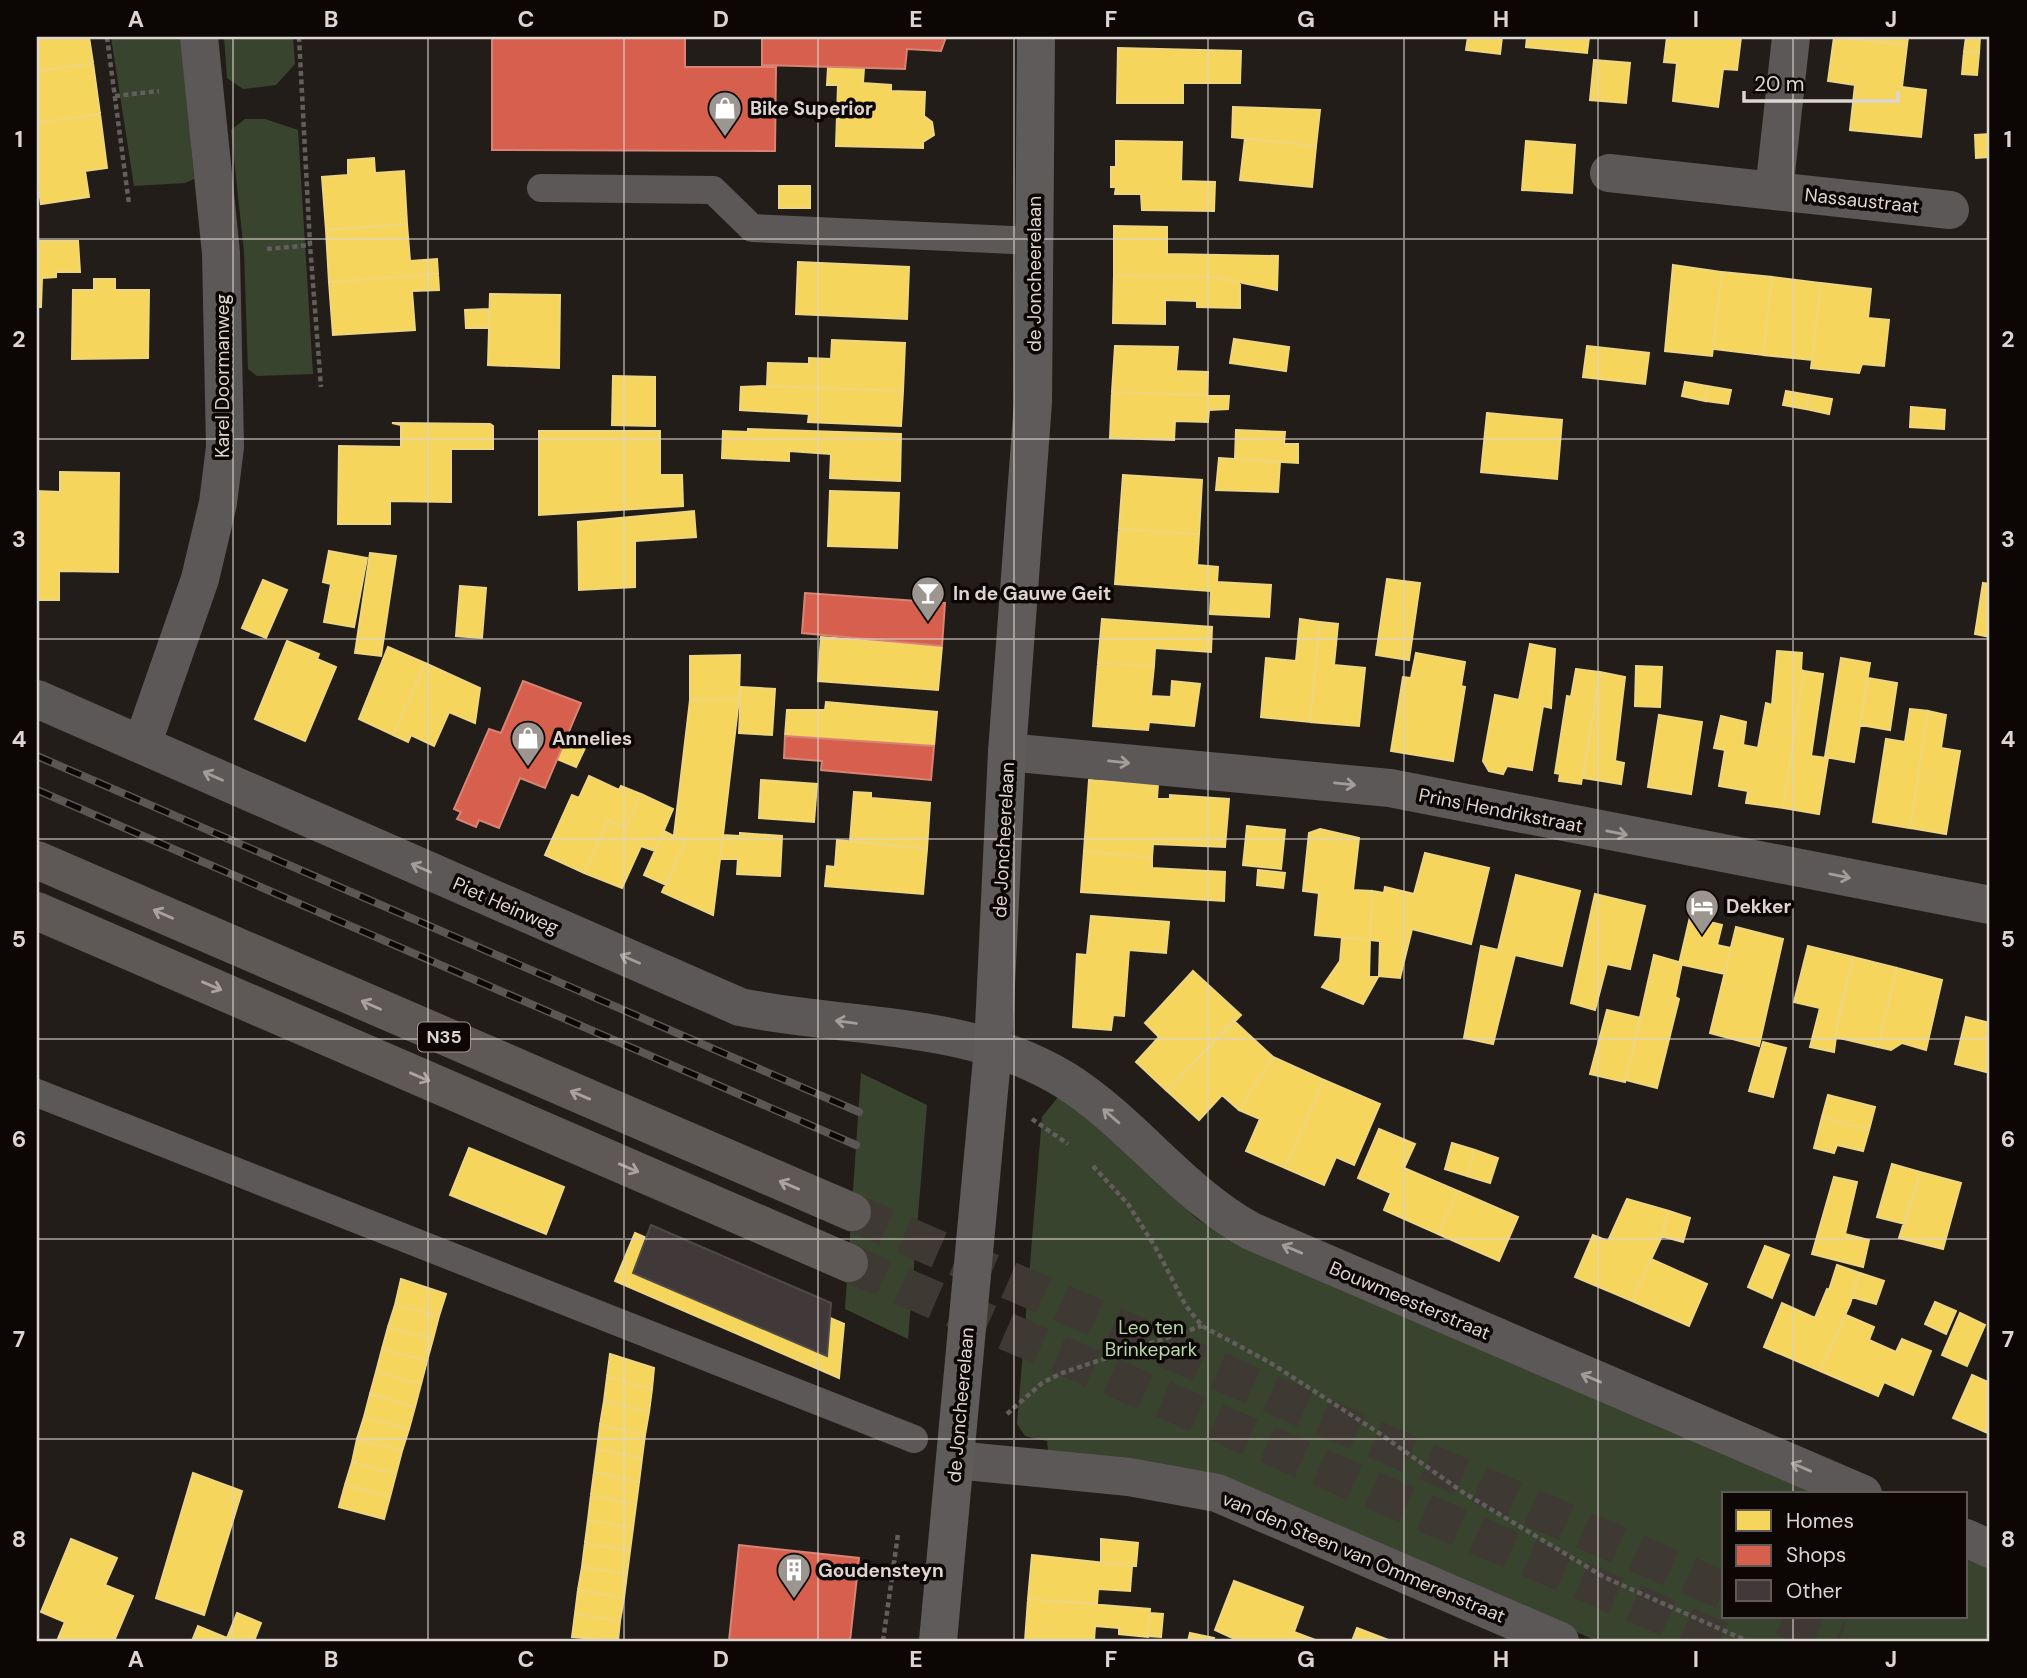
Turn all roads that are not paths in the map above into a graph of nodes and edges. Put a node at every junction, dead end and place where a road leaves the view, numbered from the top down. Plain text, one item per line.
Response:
1 (199, 37) edge
2 (1036, 37) edge
3 (1791, 37) edge
4 (1609, 173) dead end
5 (541, 187) dead end
6 (1774, 191) junction
7 (1950, 209) dead end
8 (1034, 242) junction
9 (37, 699) edge
10 (142, 745) junction
11 (1007, 752) junction
12 (37, 860) edge
13 (1990, 905) edge
14 (37, 911) edge
15 (993, 1048) junction
16 (37, 1093) edge
17 (852, 1212) tunnel mouth
18 (849, 1264) tunnel mouth
19 (914, 1439) dead end
20 (955, 1460) junction
21 (1858, 1492) edge
22 (1968, 1539) edge
23 (1990, 1549) edge
24 (938, 1641) edge
25 (1560, 1641) edge

1 - 10 street, Karel Doormanweg
2 - 8 main road, de Joncheerelaan
3 - 6 street
4 - 6 street, Nassaustraat
5 - 8 lane
6 - 7 street, Nassaustraat
8 - 11 main road, de Joncheerelaan
9 - 10 street, Piet Heinweg
15 -> 10 street, Piet Heinweg
11 -> 13 street, Prins Hendrikstraat
11 - 15 main road, de Joncheerelaan
17 -> 12 main road, N35
14 -> 18 main road, N35
15 - 20 main road, de Joncheerelaan
21 -> 15 street, Bouwmeesterstraat
16 - 19 lane
20 - 24 main road, de Joncheerelaan
20 - 25 street, van den Steen van Ommerenstraat
22 - 23 street

